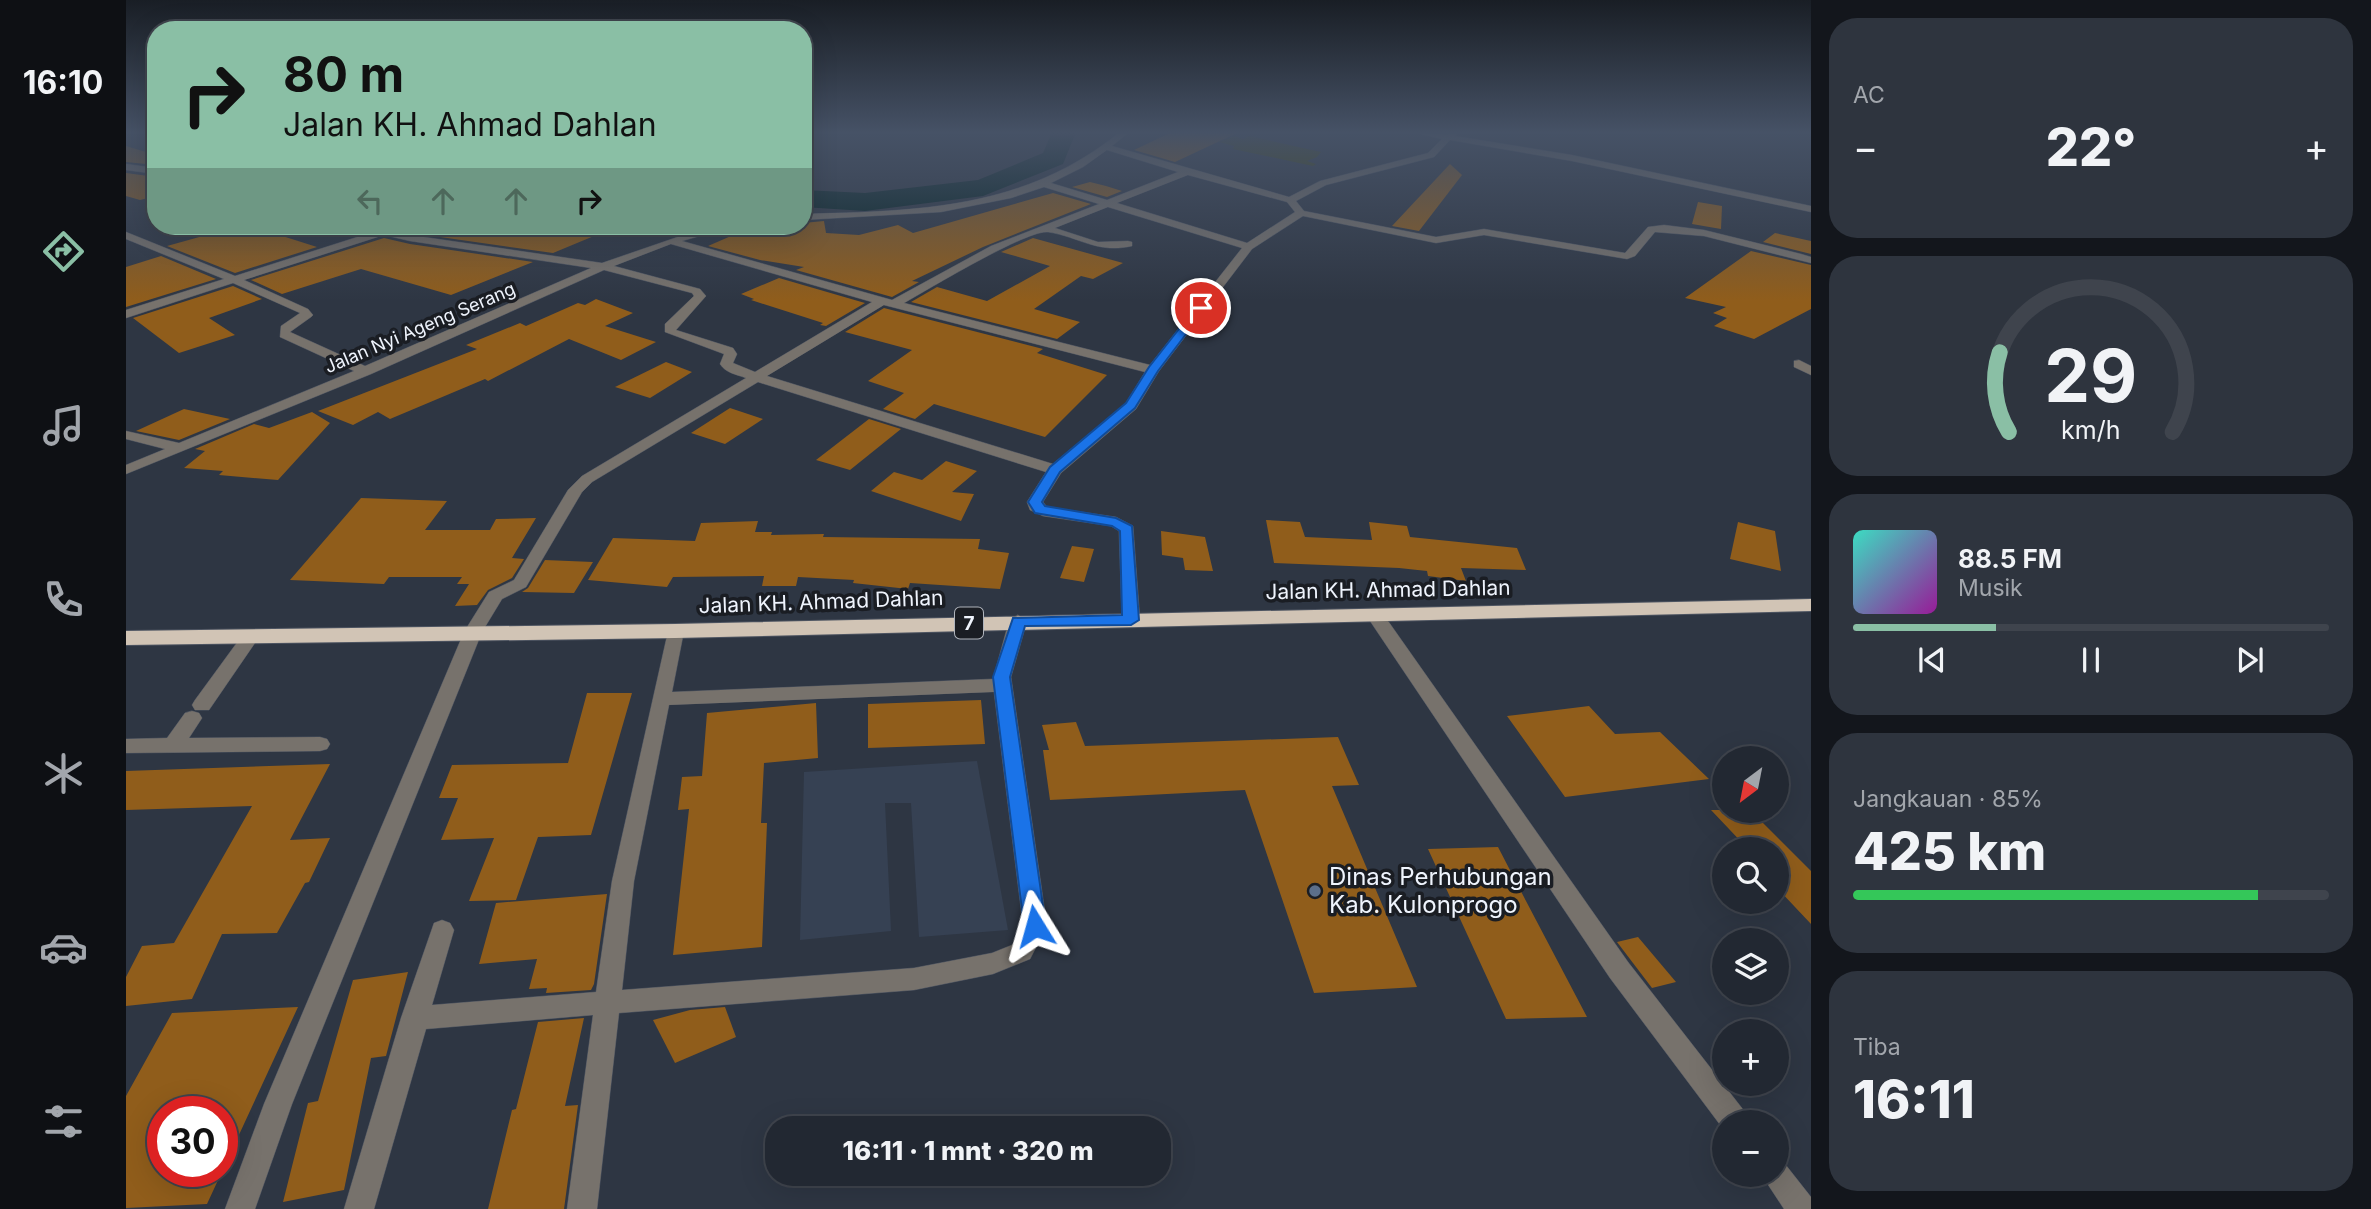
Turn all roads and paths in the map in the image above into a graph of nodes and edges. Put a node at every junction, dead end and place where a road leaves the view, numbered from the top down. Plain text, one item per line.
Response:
1 (1025, 188) edge
2 (1059, 188) edge
3 (1147, 188) edge
4 (1247, 188) edge
5 (1312, 188) edge
6 (1715, 188) edge
7 (1290, 200) junction
8 (1109, 204) junction
9 (1811, 209) edge
10 (1301, 213) junction
11 (812, 217) edge
12 (1048, 229) junction
13 (126, 235) edge
14 (373, 235) edge
15 (401, 235) edge
16 (688, 235) edge
17 (671, 241) junction
18 (1128, 244) dead end
19 (1248, 247) junction
20 (1811, 260) edge
21 (606, 267) junction
22 (235, 281) junction
23 (888, 303) junction
24 (126, 314) edge
25 (1153, 370) junction
26 (366, 371) junction
27 (757, 379) junction
28 (126, 435) edge
29 (180, 448) junction
30 (126, 470) edge
31 (1055, 470) junction
32 (1811, 605) edge
33 (1376, 615) junction
34 (1131, 620) junction
35 (1018, 621) junction
36 (675, 631) junction
37 (472, 632) junction
38 (250, 637) junction
39 (126, 638) edge
40 (1003, 685) junction
41 (661, 699) junction
42 (174, 744) junction
43 (320, 744) dead end
44 (126, 746) edge
45 (442, 930) dead end
46 (609, 1004) junction
47 (414, 1018) junction
48 (1726, 1110) edge
49 (1785, 1187) edge
50 (240, 1209) edge
51 (359, 1209) edge
52 (582, 1209) edge
53 (1802, 1209) edge

1 - 11 street
2 - 8 street
3 - 8 street
4 - 7 street
5 - 7 street
6 - 9 street
7 - 10 street
8 - 12 street
8 - 19 street
10 - 19 street
10 - 20 street
12 - 18 street
12 - 23 street
13 - 22 street
14 - 22 street
15 - 21 street
16 - 17 street, Jalan Nyi Ageng Serang
17 - 21 street, Jalan Nyi Ageng Serang
17 - 23 street
19 - 25 street
21 - 26 street, Jalan Nyi Ageng Serang
21 - 27 street
22 - 24 street
22 - 26 street
23 - 25 street
23 - 27 street
25 - 31 street
26 - 29 street, Jalan Nyi Ageng Serang
27 - 31 street
27 - 37 street
28 - 29 street
29 - 30 street, Jalan Nyi Ageng Serang
31 - 34 street
32 - 33 highway, Jalan KH. Ahmad Dahlan / 7
33 - 34 highway, Jalan KH. Ahmad Dahlan / 7
33 - 48 street
34 - 35 highway, Jalan KH. Ahmad Dahlan / 7
35 - 36 highway, Jalan KH. Ahmad Dahlan / 7
35 - 40 street
36 - 37 highway, Jalan KH. Ahmad Dahlan / 7
36 - 41 street
37 - 38 highway, Jalan KH. Ahmad Dahlan / 7
37 - 50 street
38 - 39 highway, Jalan KH. Ahmad Dahlan / 7
38 - 42 street
40 - 41 street
40 - 46 street
41 - 46 street
42 - 43 street
42 - 44 street
45 - 47 street
46 - 47 street
46 - 52 street
47 - 51 street
49 - 53 street

